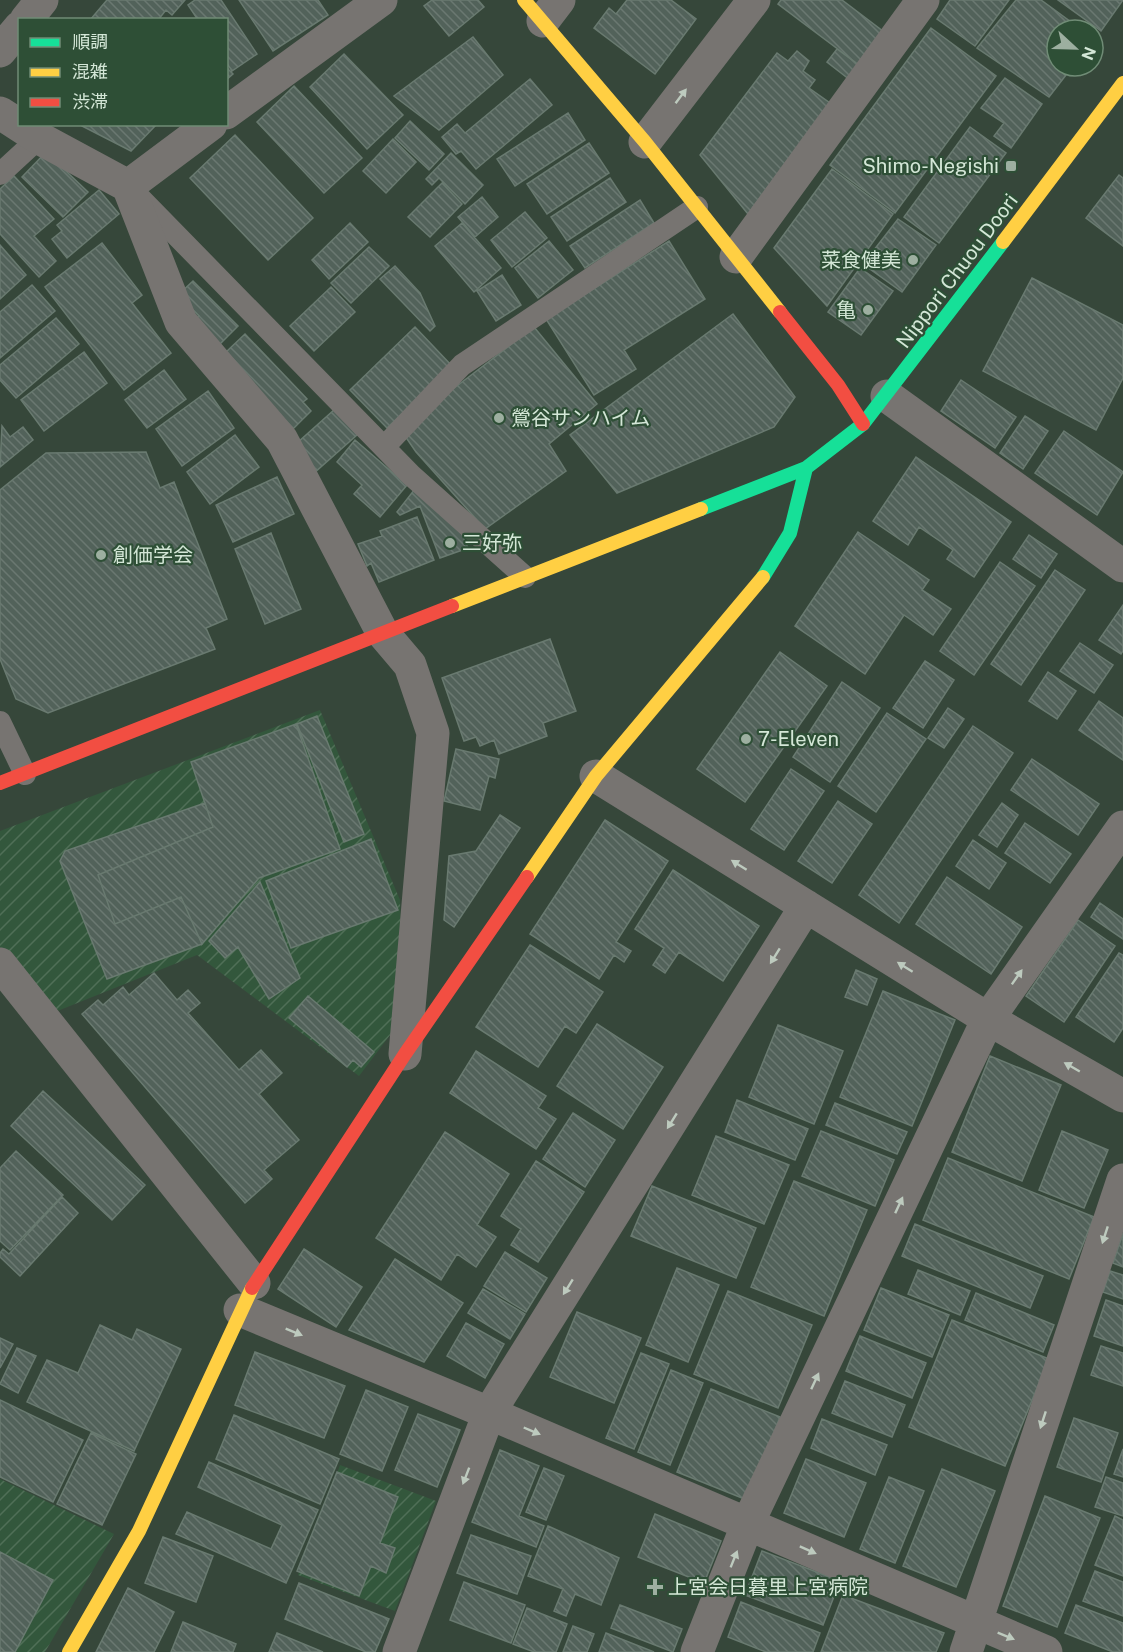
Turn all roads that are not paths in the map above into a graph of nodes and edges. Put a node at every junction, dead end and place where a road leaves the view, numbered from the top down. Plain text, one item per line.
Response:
1 (42, 0) edge
2 (381, 0) edge
3 (754, 0) edge
4 (923, 0) edge
5 (542, 7) edge
6 (28, 18) edge
7 (18, 29) edge
8 (0, 51) edge
9 (1123, 83) edge
10 (228, 112) edge
11 (0, 113) edge
12 (18, 125) edge
13 (20, 126) edge
14 (208, 126) edge
15 (39, 138) junction
16 (645, 142) junction
17 (0, 174) edge
18 (128, 186) junction
19 (697, 207) junction
20 (736, 257) junction
21 (887, 396) junction
22 (863, 424) junction
23 (384, 447) junction
24 (806, 468) junction
25 (1123, 566) edge
26 (525, 577) junction
27 (382, 632) junction
28 (0, 722) edge
29 (24, 774) junction
30 (596, 776) junction
31 (0, 783) edge
32 (1123, 827) edge
33 (806, 906) junction
34 (0, 964) edge
35 (988, 1019) junction
36 (405, 1054) junction
37 (1123, 1096) edge
38 (1123, 1180) edge
39 (247, 1297) junction
40 (489, 1413) junction
41 (748, 1523) junction
42 (970, 1638) edge
43 (69, 1652) edge
44 (399, 1652) edge
45 (697, 1652) edge
46 (1046, 1652) edge

1 - 6 street
2 - 10 street
16 -> 3 street
4 - 20 street
5 - 16 street
7 - 8 street
9 - 21 street, Nippori Chuou Doori
11 - 12 street
13 - 15 street
14 - 18 street
15 - 17 lane
15 - 18 street
16 - 19 street
18 - 23 lane
18 - 27 street
19 - 20 street
19 - 23 lane
20 - 22 street
21 - 22 street, Nippori Chuou Doori
21 - 25 street
22 - 24 street, Nippori Chuou Doori
23 - 26 lane
24 - 26 street, Nippori Chuou Doori
24 - 30 street
26 - 27 street, Nippori Chuou Doori
27 - 29 street, Nippori Chuou Doori
27 - 36 street
28 - 29 lane
29 - 31 street, Nippori Chuou Doori
33 -> 30 street
30 - 36 street
35 -> 32 street
35 -> 33 street
33 -> 40 street
34 - 39 street
37 -> 35 street
41 -> 35 street
36 - 39 street
38 -> 42 street
39 -> 40 street
39 - 43 street
40 -> 41 street
40 -> 44 street
41 -> 42 street
45 -> 41 street
42 -> 46 street

